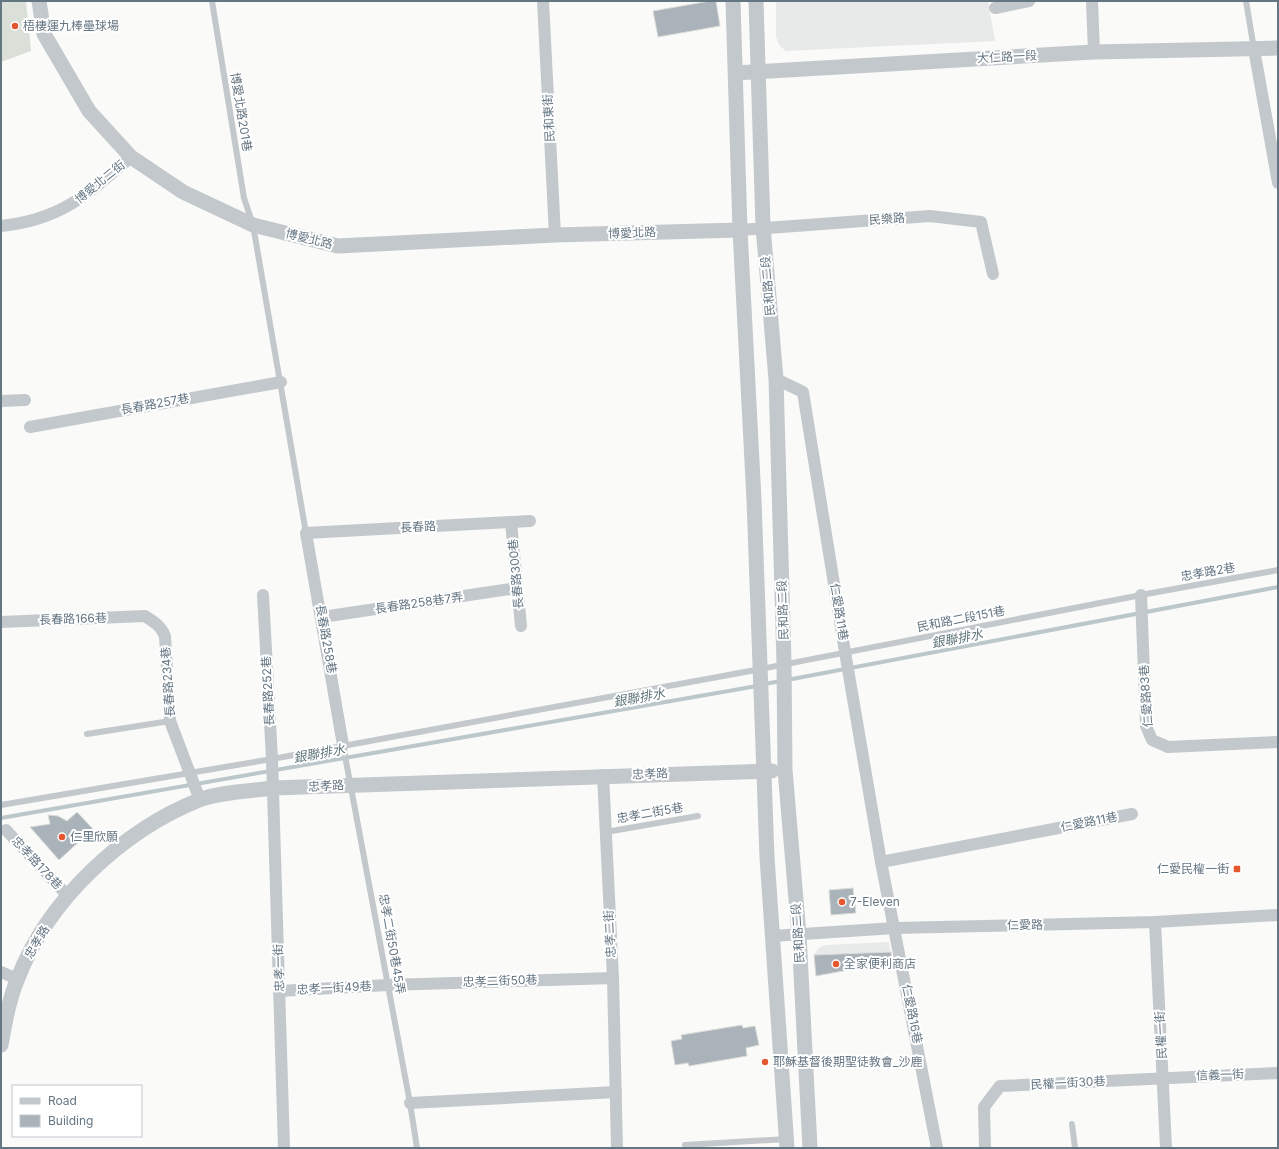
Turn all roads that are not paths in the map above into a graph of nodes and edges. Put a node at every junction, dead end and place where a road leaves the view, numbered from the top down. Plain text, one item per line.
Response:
1 (39, 1) edge
2 (212, 1) edge
3 (543, 1) edge
4 (733, 1) edge
5 (756, 1) edge
6 (1029, 1) edge
7 (1092, 1) edge
8 (1246, 1) edge
9 (995, 8) dead end
10 (1278, 48) edge
11 (1254, 49) junction
12 (1094, 52) junction
13 (759, 72) junction
14 (736, 73) junction
15 (131, 157) junction
16 (1278, 184) edge
17 (253, 225) junction
18 (1, 226) edge
19 (763, 227) junction
20 (740, 230) junction
21 (555, 235) junction
22 (993, 274) dead end
23 (776, 379) junction
24 (281, 382) junction
25 (1, 400) edge
26 (25, 400) dead end
27 (30, 426) dead end
28 (754, 500) junction
29 (779, 501) junction
30 (530, 521) dead end
31 (511, 522) junction
32 (306, 533) junction
33 (1278, 570) edge
34 (516, 588) junction
35 (263, 595) dead end
36 (1141, 599) junction
37 (145, 616) joint
38 (322, 617) junction
39 (1, 622) edge
40 (521, 626) dead end
41 (845, 652) junction
42 (784, 663) junction
43 (761, 669) junction
44 (170, 721) junction
45 (87, 734) dead end
46 (1278, 742) edge
47 (343, 745) junction
48 (272, 759) junction
49 (785, 770) junction
50 (763, 771) junction
51 (189, 773) junction
52 (604, 775) junction
53 (351, 784) junction
54 (273, 788) junction
55 (200, 800) junction
56 (1, 806) edge
57 (1132, 814) dead end
58 (698, 816) dead end
59 (6, 830) dead end
60 (606, 832) junction
61 (881, 862) junction
62 (68, 896) junction
63 (1278, 914) edge
64 (1156, 922) junction
65 (895, 928) junction
66 (799, 935) junction
67 (772, 936) junction
68 (1, 972) edge
69 (613, 978) junction
70 (17, 979) junction
71 (388, 985) junction
72 (279, 991) junction
73 (1, 1045) edge
74 (1278, 1073) edge
75 (1163, 1078) junction
76 (616, 1092) junction
77 (410, 1103) junction
78 (1072, 1124) dead end
79 (787, 1144) edge
80 (685, 1145) dead end
81 (284, 1148) edge
82 (417, 1148) edge
83 (617, 1148) edge
84 (810, 1148) edge
85 (937, 1148) edge
86 (985, 1148) edge
87 (1075, 1148) edge
88 (1166, 1148) edge

1 - 15 street, 博愛北路
2 - 17 lane, 博愛北路201巷
3 - 21 street, 民和東街
4 - 14 street, 民和路二段
5 - 13 street, 民和路二段
6 - 9 street
7 - 12 street
8 - 11 lane
10 - 11 street, 大仁路一段
11 - 12 street, 大仁路一段
11 - 16 street
12 - 13 street, 大仁路一段
13 - 14 street, 大仁路一段
13 - 19 street, 民和路二段
14 - 20 street, 民和路二段
15 - 17 street, 博愛北路
15 - 18 street, 博愛北二街
17 - 21 street, 博愛北路
17 - 24 lane
19 - 20 street, 民樂路
19 - 22 street, 民樂路
19 - 23 street, 民和路二段
20 - 21 street, 博愛北路
20 - 28 street, 民和路二段
23 - 29 street, 民和路二段
23 - 41 street, 仁愛路11巷
24 - 27 street, 長春路257巷
24 - 32 lane
25 - 26 street
28 - 29 street
28 - 43 street, 民和路二段
29 - 42 street, 民和路二段
30 - 31 street, 長春路
31 - 32 street, 長春路
31 - 34 street, 長春路300巷
32 - 38 street, 長春路258巷
33 - 36 lane, 忠孝路2巷
34 - 38 street, 長春路258巷7弄
34 - 40 street, 長春路300巷
35 - 48 street, 長春路252巷
36 - 41 lane, 民和路二段151巷
36 - 46 street, 仁愛路83巷
37 - 39 street, 長春路166巷
37 - 44 street, 長春路234巷
38 - 47 street, 長春路258巷
41 - 42 lane, 民和路二段151巷
41 - 61 street, 仁愛路11巷
42 - 43 lane, 民和路二段151巷
42 - 49 street, 民和路二段
43 - 47 lane, 民和路二段151巷
43 - 50 street, 民和路二段
44 - 45 lane
44 - 51 street, 長春路234巷
47 - 48 lane, 民和路二段151巷
47 - 53 lane, 忠孝二街50巷45弄
48 - 51 lane, 民和路二段151巷
48 - 54 street, 長春路252巷
49 - 50 street, 忠孝路
49 - 66 street, 民和路二段
50 - 52 street, 忠孝路
50 - 67 street, 民和路二段
51 - 55 street, 長春路234巷
51 - 56 lane, 民和路二段151巷
52 - 53 street, 忠孝路
52 - 60 street, 忠孝二街
53 - 54 street, 忠孝路
53 - 71 lane, 忠孝二街50巷45弄
54 - 55 street, 忠孝路
54 - 72 street, 忠孝一街
55 - 62 street, 忠孝路
57 - 61 street, 仁愛路11巷
58 - 60 lane, 忠孝二街5巷
59 - 62 street, 忠孝路178巷
60 - 69 street, 忠孝二街
61 - 65 street, 仁愛路11巷
62 - 70 street, 忠孝路
63 - 64 street, 仁愛路
64 - 65 street, 仁愛路
64 - 75 street, 民權一街
65 - 66 street, 仁愛路
65 - 85 street, 仁愛路16巷
66 - 67 street, 仁愛路
66 - 84 street, 民和路二段
67 - 79 street, 民和路二段
68 - 70 street
69 - 71 street, 忠孝二街50巷
69 - 76 street, 忠孝二街
70 - 73 street, 忠孝路
71 - 72 street, 忠孝一街49巷
71 - 77 lane, 忠孝二街50巷45弄
72 - 81 street, 忠孝一街
74 - 75 street, 信義一街
75 - 86 street, 民權一街30巷
75 - 88 street, 民權一街
76 - 77 street
76 - 83 street, 忠孝二街
77 - 82 lane, 忠孝二街50巷45弄
78 - 87 lane
79 - 80 lane

